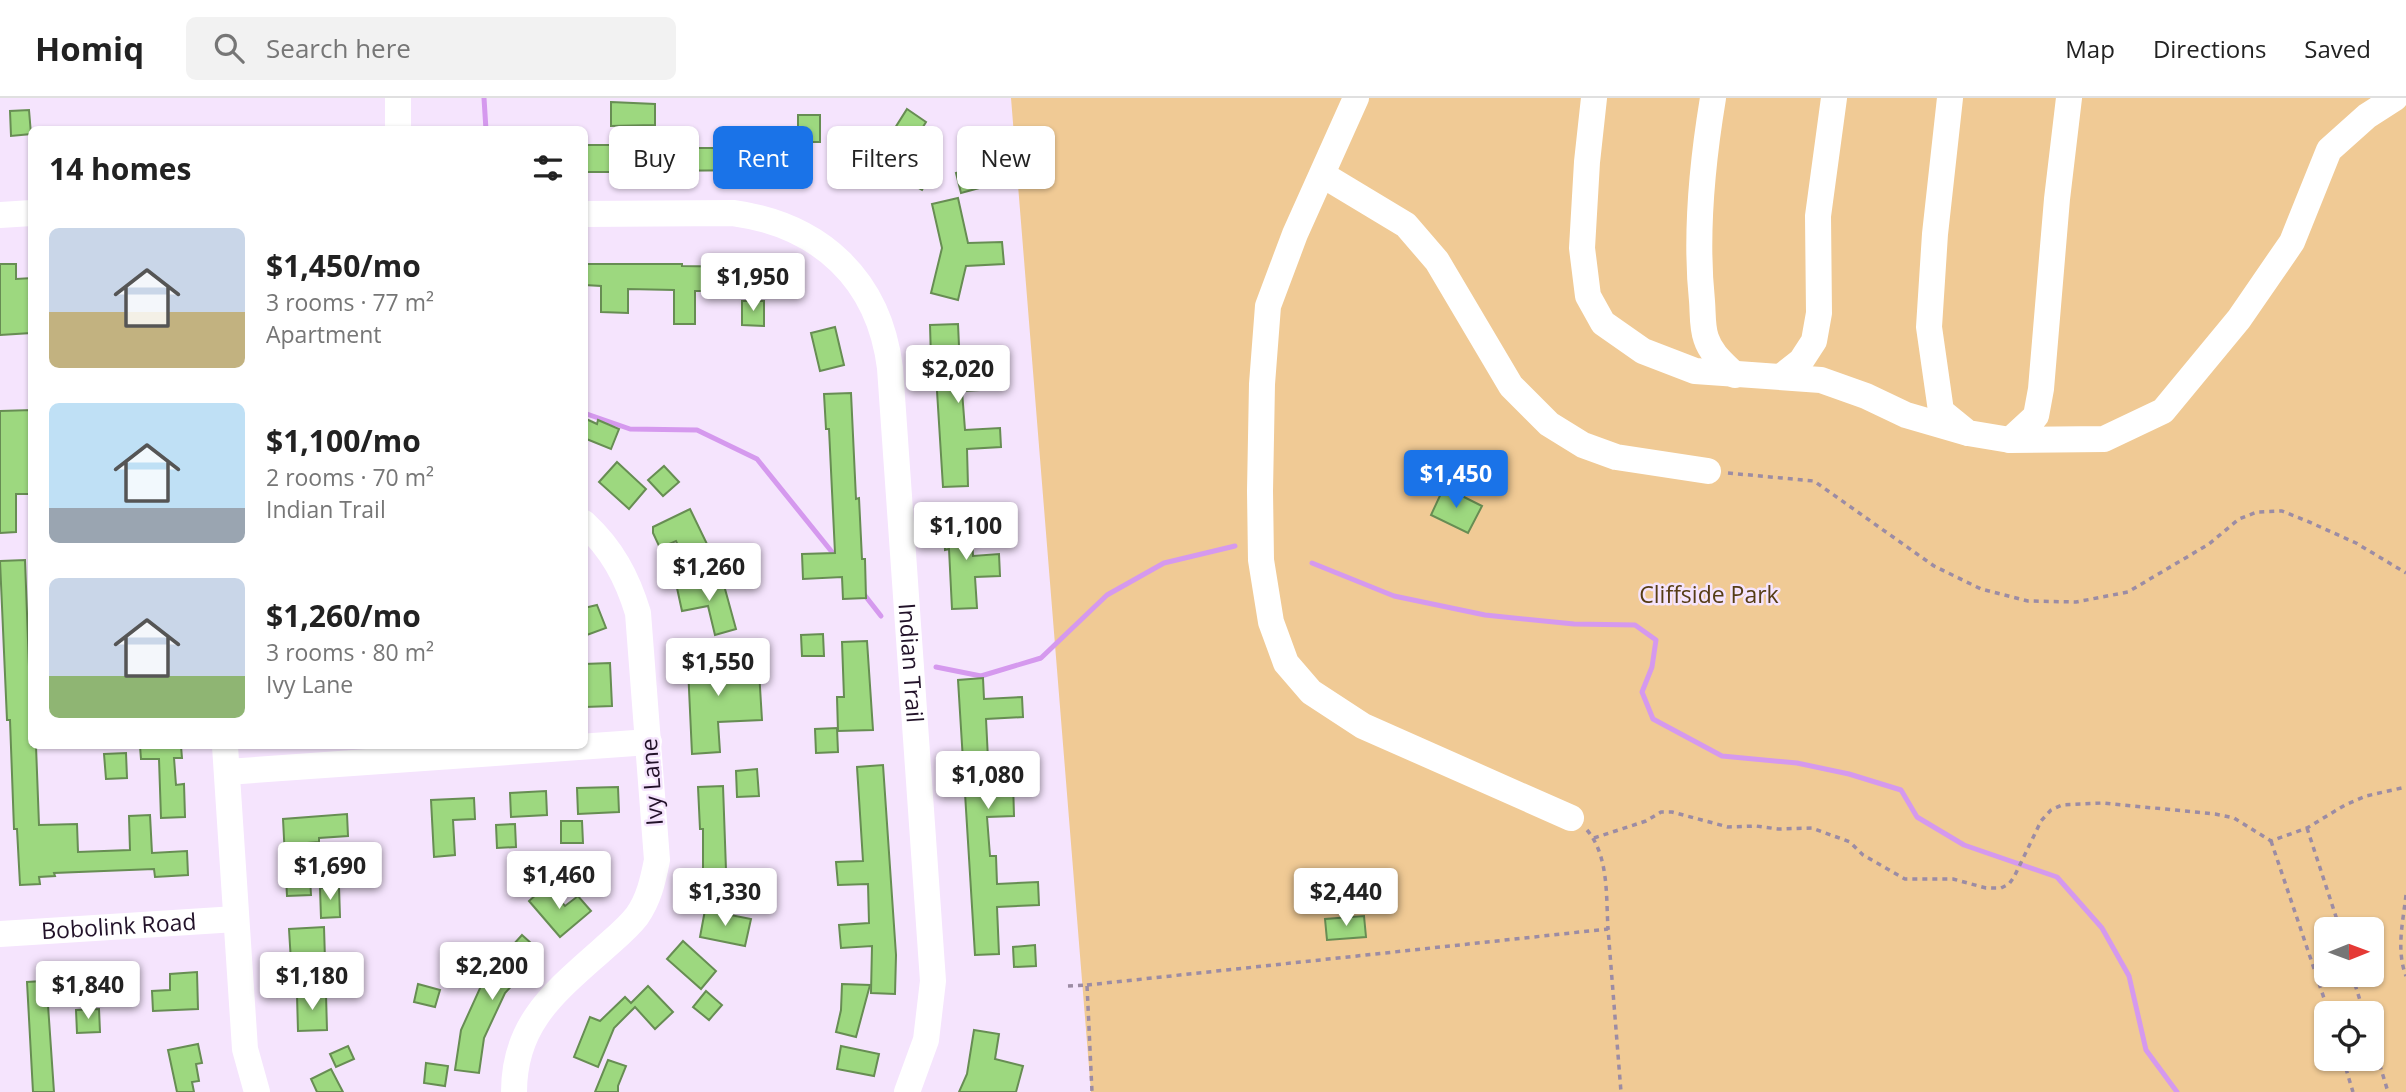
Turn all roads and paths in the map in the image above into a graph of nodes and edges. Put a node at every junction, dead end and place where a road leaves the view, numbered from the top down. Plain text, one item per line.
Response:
1 (398, 98) edge
2 (1356, 98) edge
3 (1594, 98) edge
4 (1713, 98) edge
5 (1834, 98) edge
6 (1950, 98) edge
7 (2069, 98) edge
8 (2395, 98) edge
9 (398, 126) edge
10 (1323, 175) junction
11 (28, 214) edge
12 (588, 214) edge
13 (0, 215) edge
14 (1735, 375) junction
15 (1782, 376) junction
16 (1968, 433) junction
17 (2010, 440) junction
18 (1708, 471) joint
19 (588, 527) edge
20 (2406, 573) edge
21 (649, 742) junction
22 (588, 746) edge
23 (225, 749) edge
24 (550, 749) edge
25 (226, 772) junction
26 (2406, 787) edge
27 (1571, 818) joint
28 (2307, 828) junction
29 (1594, 838) junction
30 (2271, 841) junction
31 (2406, 895) edge
32 (2336, 917) edge
33 (236, 919) junction
34 (1608, 929) junction
35 (0, 934) edge
36 (2406, 976) edge
37 (1087, 985) junction
38 (1068, 986) dead end
39 (2325, 1001) edge
40 (2347, 1071) edge
41 (2382, 1071) edge
42 (257, 1092) edge
43 (514, 1092) edge
44 (907, 1092) edge
45 (1092, 1092) edge
46 (1621, 1092) edge
47 (2353, 1092) edge
48 (2388, 1092) edge

1 - 9 street
2 - 10 street
3 - 14 street
4 - 14 street
5 - 15 street
6 - 16 street
7 - 17 street
8 - 17 street
10 - 18 street
10 - 27 street
11 - 13 street
12 - 44 street, Indian Trail
14 - 15 street
15 - 16 street
16 - 17 street
18 - 20 path
19 - 21 street, Ivy Lane
21 - 22 street
21 - 43 street, Ivy Lane
23 - 25 street
24 - 25 street
25 - 33 street
26 - 28 path
27 - 29 path
28 - 30 path
28 - 32 path
29 - 30 path
29 - 34 path
30 - 39 path
31 - 36 path
33 - 35 street, Bobolink Road
33 - 42 street
34 - 37 path
34 - 46 path
37 - 38 path
37 - 45 path
40 - 47 path
41 - 48 path

